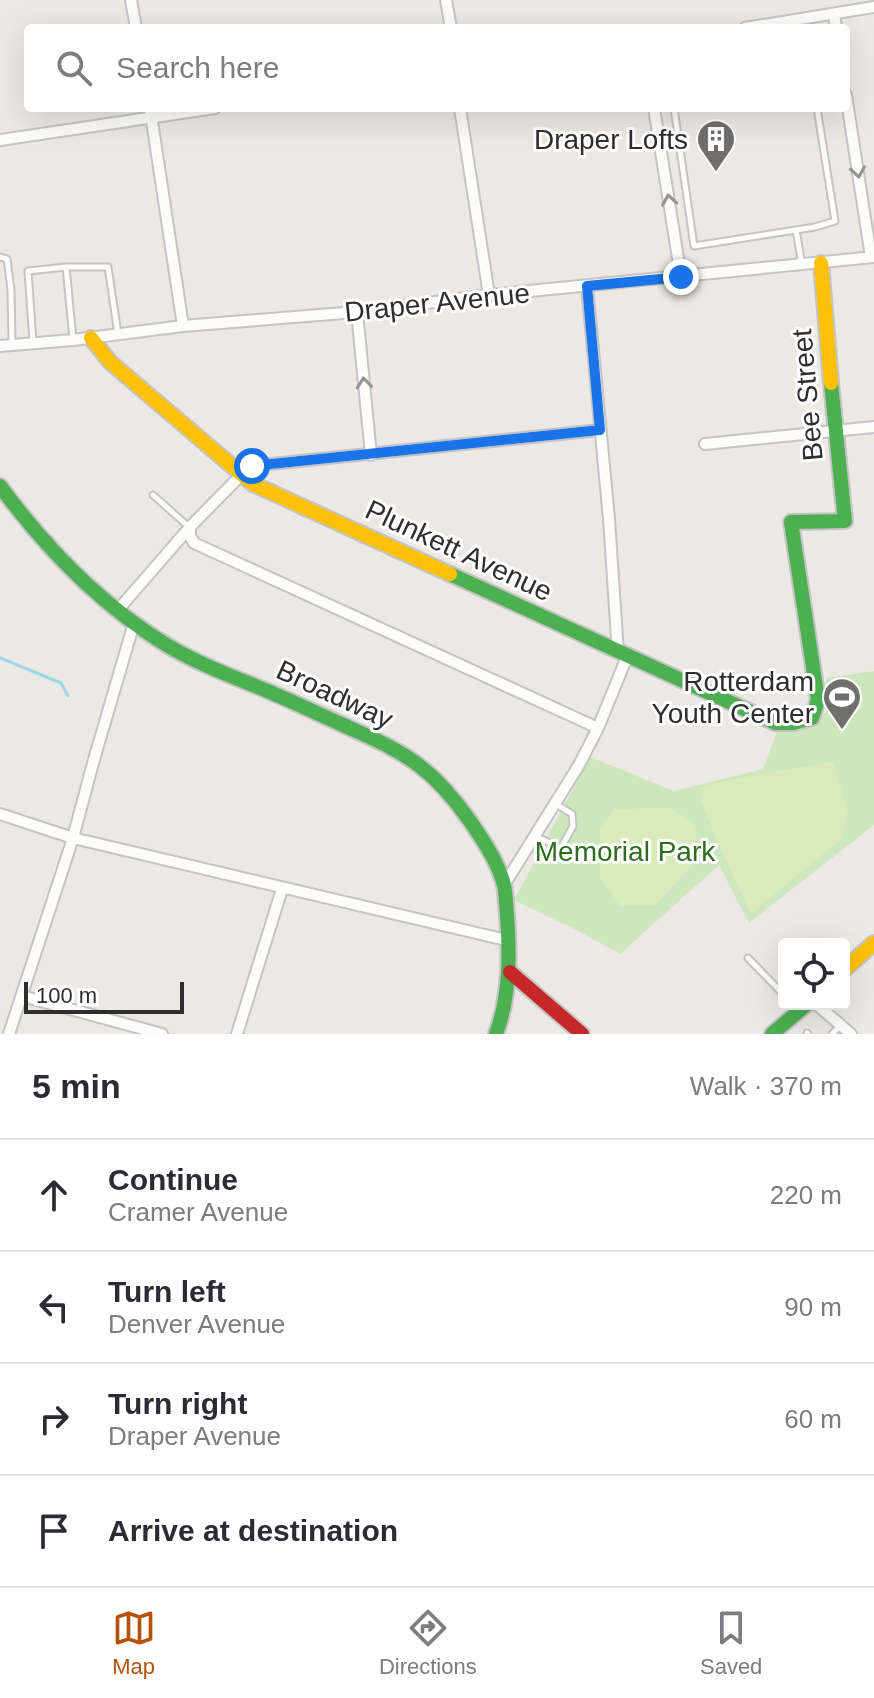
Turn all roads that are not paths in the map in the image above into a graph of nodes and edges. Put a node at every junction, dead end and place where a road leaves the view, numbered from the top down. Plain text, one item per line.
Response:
1 (131, 0) edge
2 (446, 0) edge
3 (874, 7) edge
4 (834, 14) junction
5 (135, 24) edge
6 (450, 24) edge
7 (772, 24) edge
8 (835, 24) edge
9 (461, 112) edge
10 (655, 112) edge
11 (675, 112) edge
12 (818, 112) edge
13 (849, 112) edge
14 (151, 113) edge
15 (0, 140) edge
16 (796, 230) junction
17 (0, 257) edge
18 (872, 257) edge
19 (821, 263) junction
20 (802, 265) junction
21 (66, 267) junction
22 (681, 277) junction
23 (587, 286) junction
24 (489, 295) junction
25 (357, 312) junction
26 (183, 326) junction
27 (118, 335) junction
28 (91, 338) junction
29 (73, 340) junction
30 (33, 343) junction
31 (12, 345) junction
32 (0, 346) edge
33 (874, 427) edge
34 (600, 430) junction
35 (835, 431) junction
36 (705, 444) dead end
37 (371, 455) junction
38 (242, 474) junction
39 (1, 489) edge
40 (153, 495) dead end
41 (190, 527) junction
42 (117, 611) junction
43 (134, 623) junction
44 (623, 655) junction
45 (815, 682) joint
46 (598, 728) junction
47 (555, 803) junction
48 (0, 814) edge
49 (534, 836) junction
50 (73, 838) junction
51 (504, 885) junction
52 (282, 889) junction
53 (510, 941) junction
54 (874, 943) edge
55 (748, 958) dead end
56 (850, 965) edge
57 (510, 972) junction
58 (778, 989) edge
59 (22, 996) junction
60 (796, 1010) edge
61 (823, 1010) edge
62 (840, 1025) junction
63 (9, 1034) edge
64 (162, 1034) edge
65 (237, 1034) edge
66 (496, 1034) edge
67 (582, 1034) edge
68 (772, 1034) edge
69 (832, 1034) edge
70 (851, 1034) edge

1 - 5 street
2 - 6 street
3 - 4 street
4 - 7 street
4 - 8 street
9 - 24 street
22 -> 10 street
11 - 16 lane
12 - 16 lane
13 -> 18 street
14 - 15 street
14 - 26 street
16 - 20 lane
17 - 31 lane
18 - 19 street, Draper Avenue
19 - 20 street, Draper Avenue
19 - 35 street, Bee Street
20 - 22 street, Draper Avenue
21 - 27 lane
21 - 29 lane
21 - 30 lane
22 - 23 street, Draper Avenue
23 - 24 street, Draper Avenue
23 - 34 street
24 - 25 street, Draper Avenue
25 - 26 street, Draper Avenue
37 -> 25 street
26 - 27 street, Draper Avenue
27 - 28 street, Draper Avenue
28 - 29 street, Draper Avenue
28 - 38 street, Plunkett Avenue
29 - 30 street, Draper Avenue
30 - 31 street, Draper Avenue
31 - 32 street, Draper Avenue
33 - 35 street
34 - 37 street
34 - 44 street
35 - 36 street
35 - 45 street, Bee Street
37 - 38 street
38 - 41 street
38 - 44 street, Plunkett Avenue
39 - 42 street, Broadway
40 - 41 lane
41 - 42 street
41 - 46 street
42 - 43 street, Broadway
43 - 50 street
43 - 51 street, Broadway
44 - 45 street, Plunkett Avenue
44 - 46 street
46 - 47 street
47 - 49 street
47 - 49 lane
48 - 50 street
49 - 51 street
50 - 52 street
50 - 59 street
51 - 53 street, Broadway
52 - 53 street
52 - 65 street
53 - 57 street, Broadway
54 - 56 street
55 - 58 lane
57 - 66 street, Broadway
57 - 67 street
59 - 63 street
59 - 64 street
60 - 68 street
61 - 62 street
62 - 69 lane
62 - 70 street

